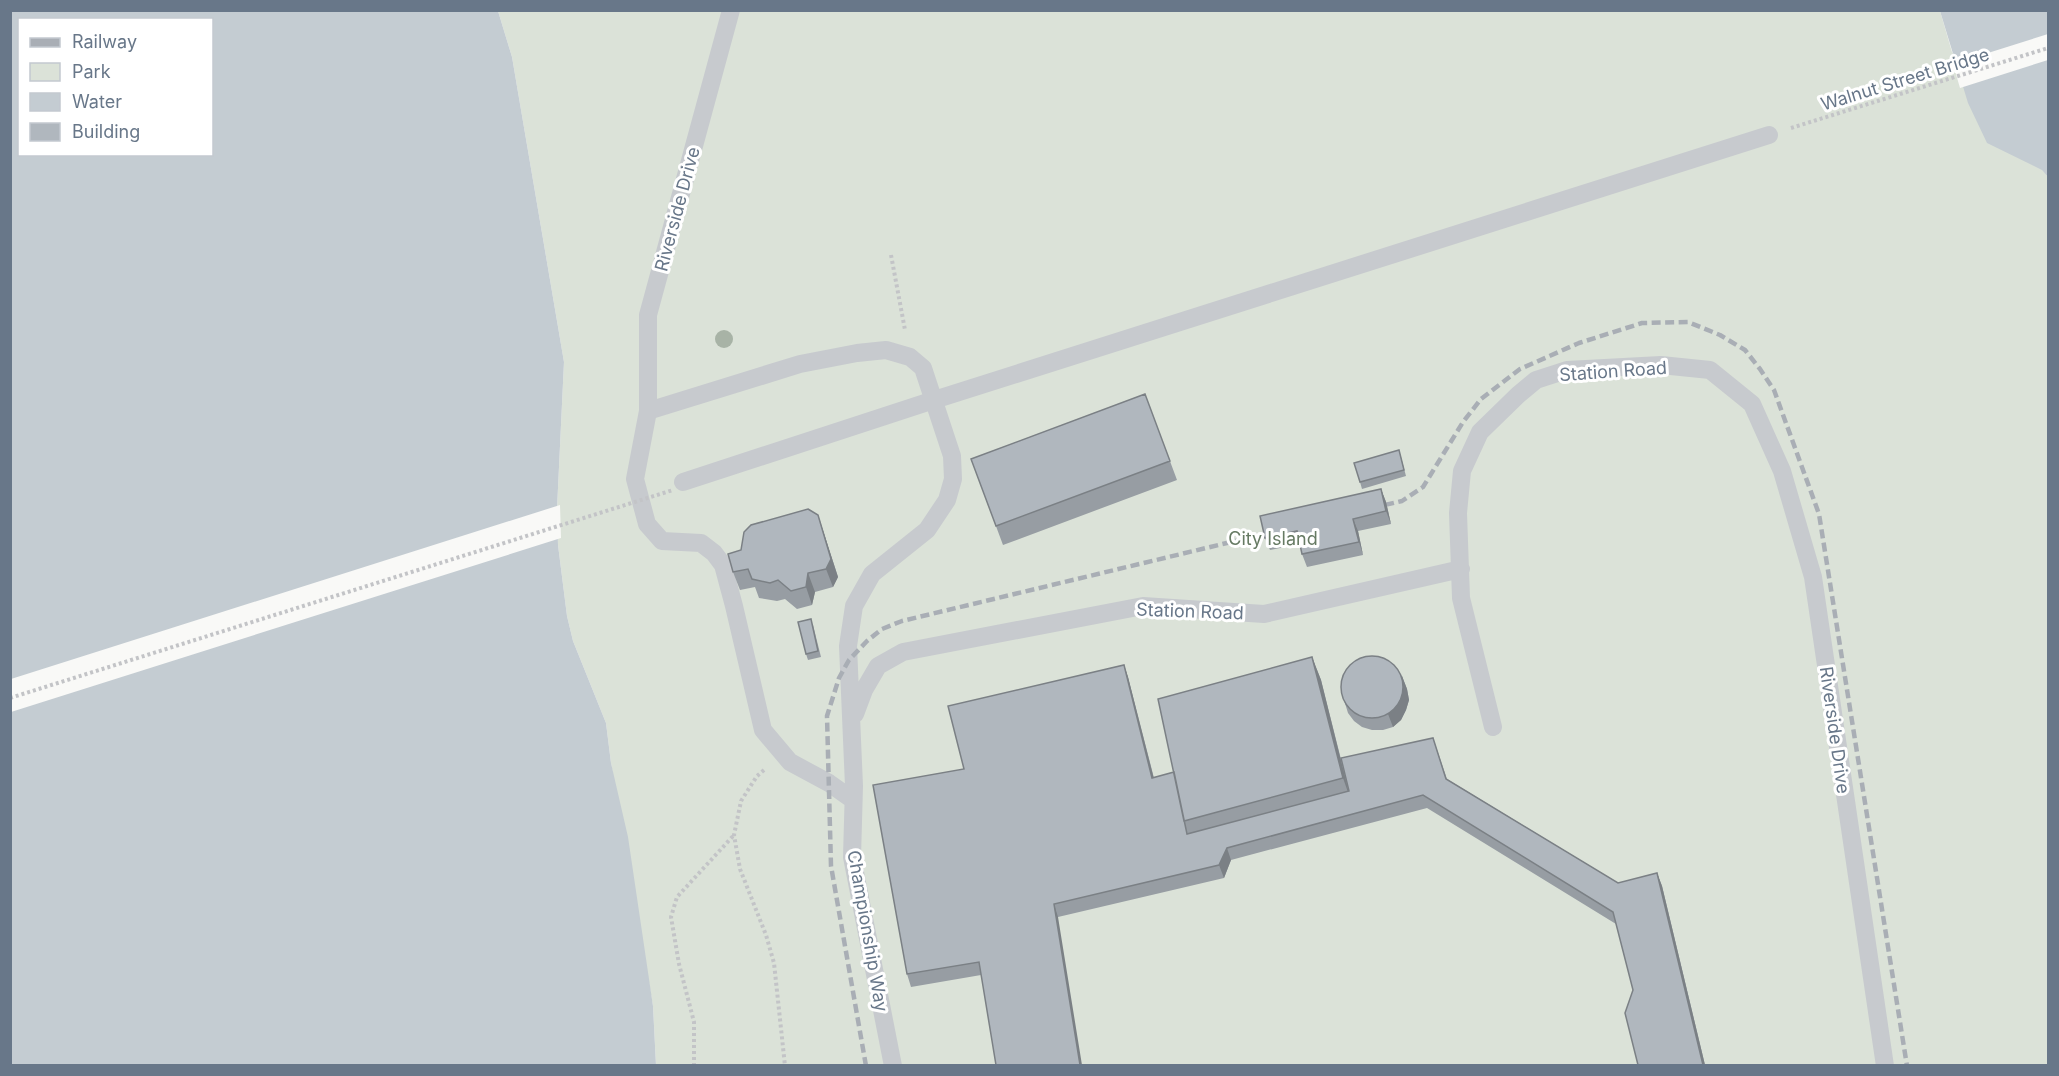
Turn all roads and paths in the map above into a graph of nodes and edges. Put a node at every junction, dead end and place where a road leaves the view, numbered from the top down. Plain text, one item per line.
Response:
1 (731, 10) edge
2 (2049, 48) edge
3 (1769, 135) joint
4 (891, 255) dead end
5 (910, 357) junction
6 (934, 400) junction
7 (1752, 404) joint
8 (648, 411) junction
9 (678, 486) joint
10 (1461, 569) junction
11 (10, 698) edge
12 (851, 724) junction
13 (1493, 727) dead end
14 (782, 752) junction
15 (853, 800) junction
16 (734, 835) junction
17 (694, 1065) edge
18 (785, 1065) edge
19 (893, 1065) edge
20 (1885, 1065) edge

1 - 8 lane, Riverside Drive
2 - 3 path, Walnut Street Bridge
3 - 6 lane
4 - 5 path
5 - 6 lane, Championship Way
5 - 8 lane
6 - 9 lane
6 - 12 lane, Championship Way
7 - 10 lane, Station Road
7 - 20 lane, Riverside Drive
8 - 14 lane, Riverside Drive
9 - 11 path, bridge
10 - 12 lane, Station Road
10 - 13 lane, Station Road
12 - 15 lane, Championship Way
14 - 15 lane, Riverside Drive
14 - 16 path
15 - 19 lane, Championship Way
16 - 17 path
16 - 18 path

